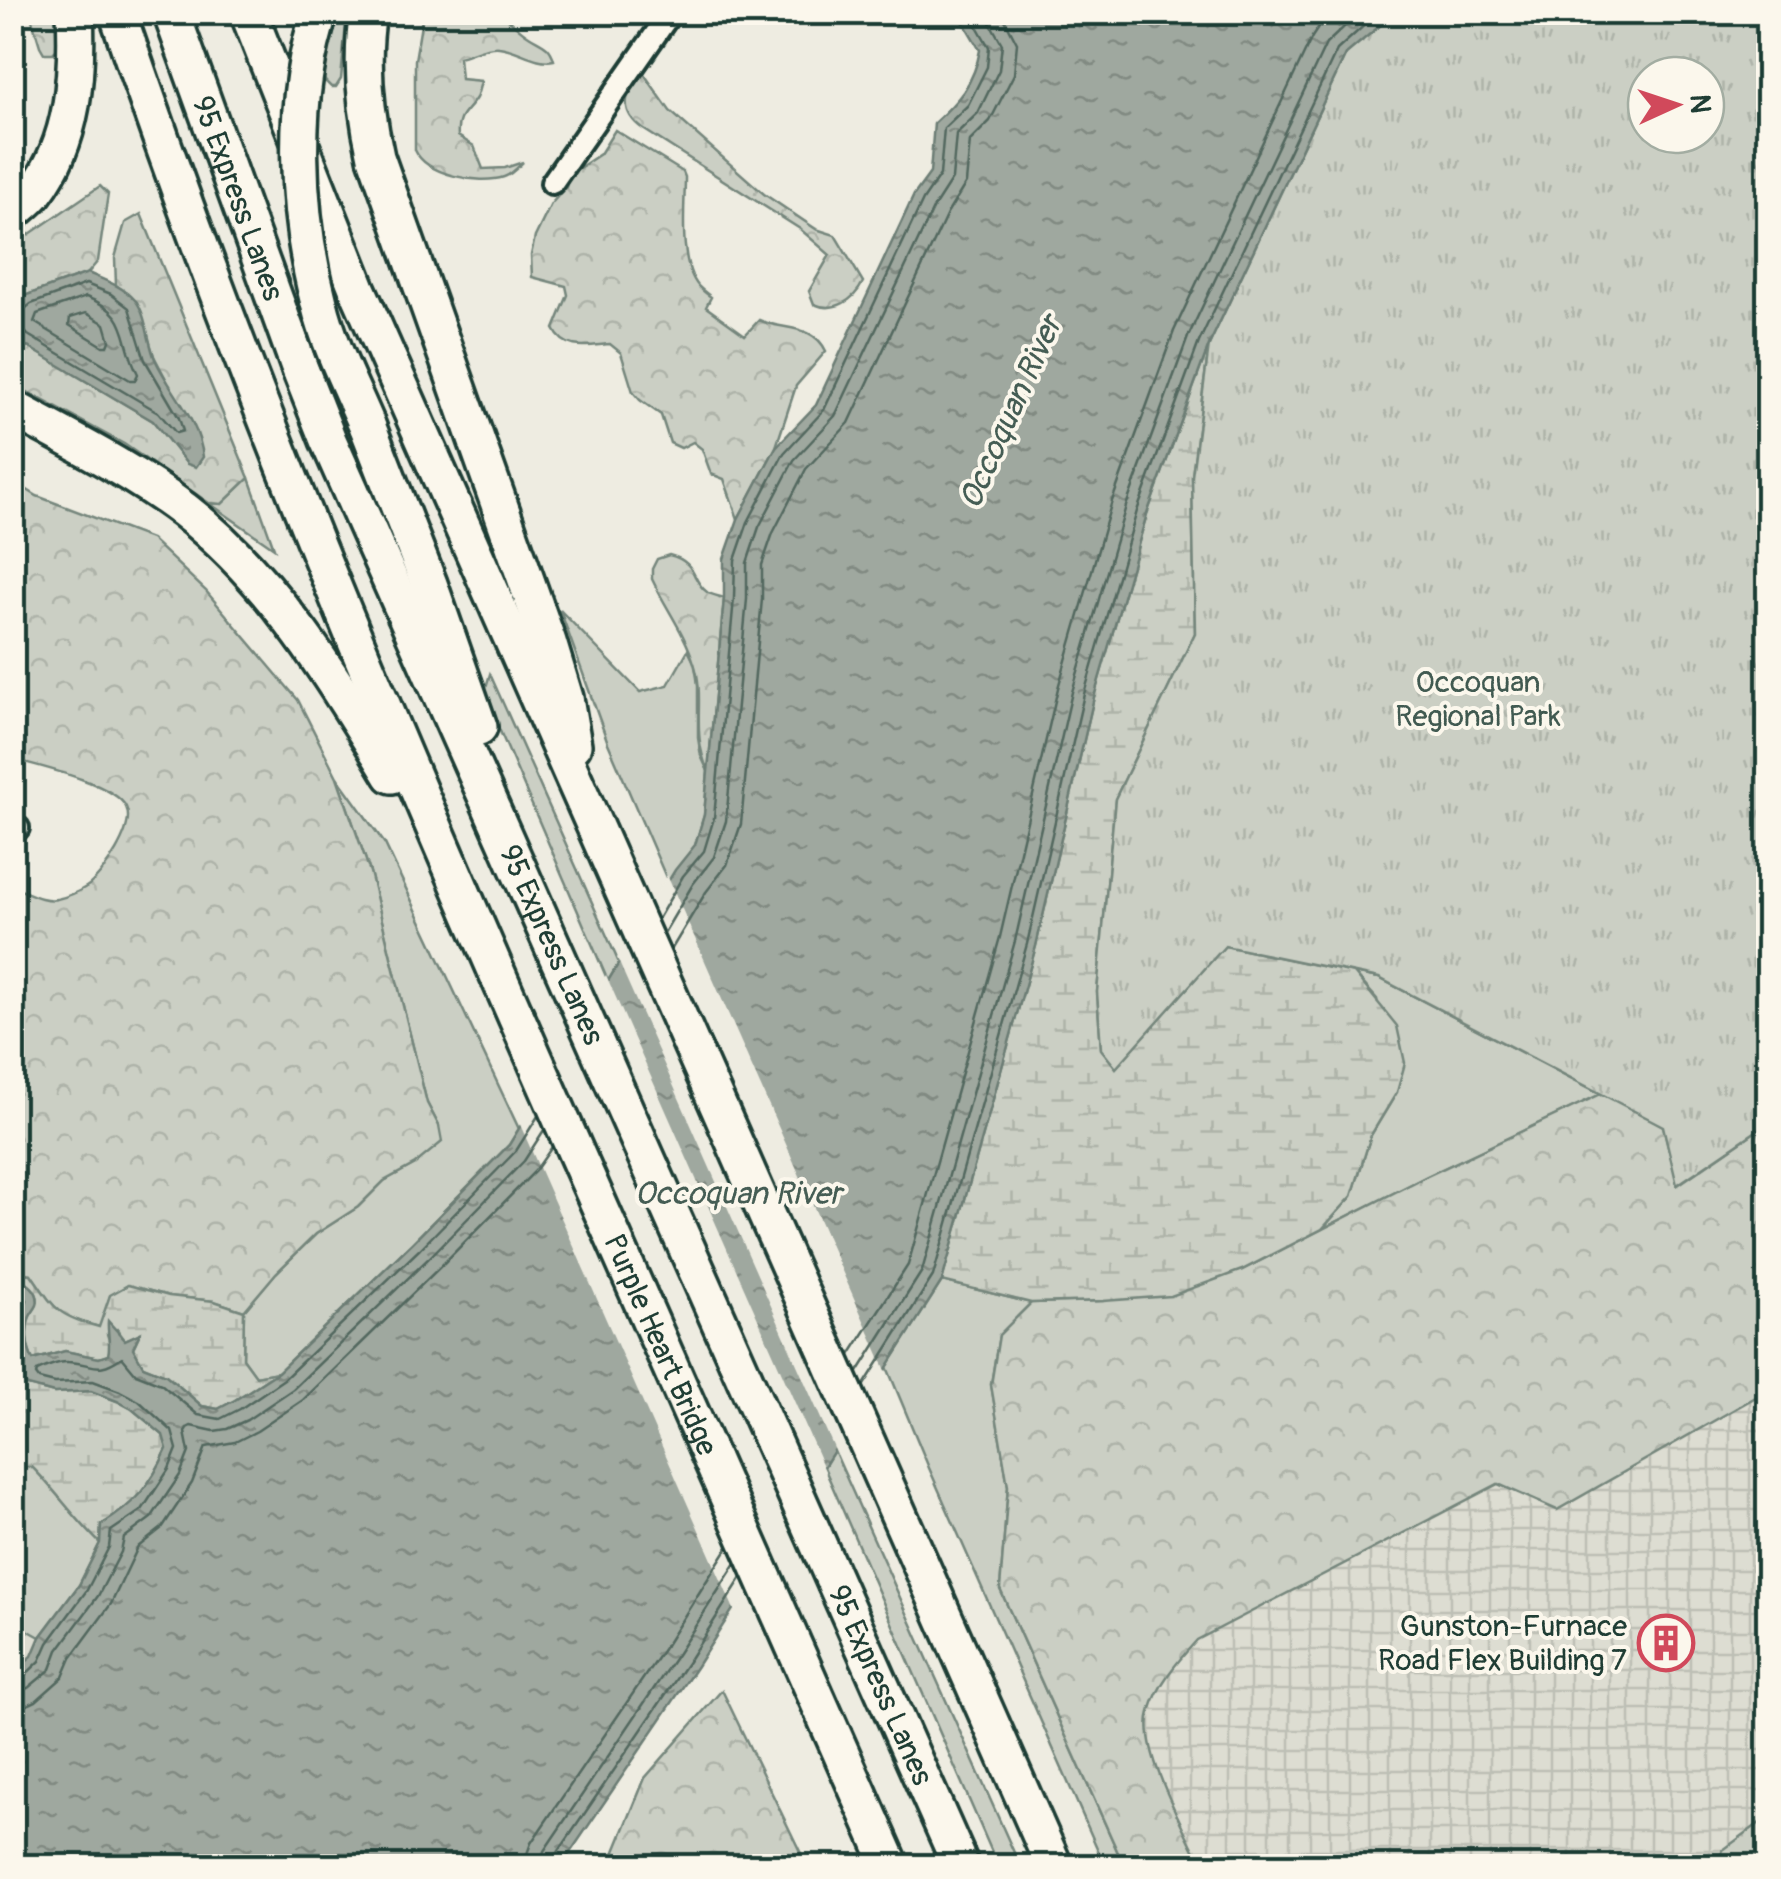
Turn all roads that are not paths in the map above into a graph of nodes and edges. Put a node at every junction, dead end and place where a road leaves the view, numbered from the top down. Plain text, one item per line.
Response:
1 (75, 12) edge
2 (117, 12) edge
3 (172, 12) edge
4 (248, 12) edge
5 (320, 12) edge
6 (368, 12) edge
7 (671, 12) edge
8 (552, 183) dead end
9 (12, 213) edge
10 (12, 408) edge
11 (584, 800) junction
12 (453, 877) junction
13 (536, 904) junction
14 (891, 1866) edge
15 (961, 1866) edge
16 (1054, 1866) edge

1 - 9 highway
2 - 12 highway
3 - 13 highway, 95 Express Lanes
4 - 11 highway
5 - 13 highway, bridge
6 - 11 highway
7 - 8 street
10 - 12 highway
11 - 16 highway
12 - 14 highway, Purple Heart Bridge
13 - 15 highway, 95 Express Lanes

